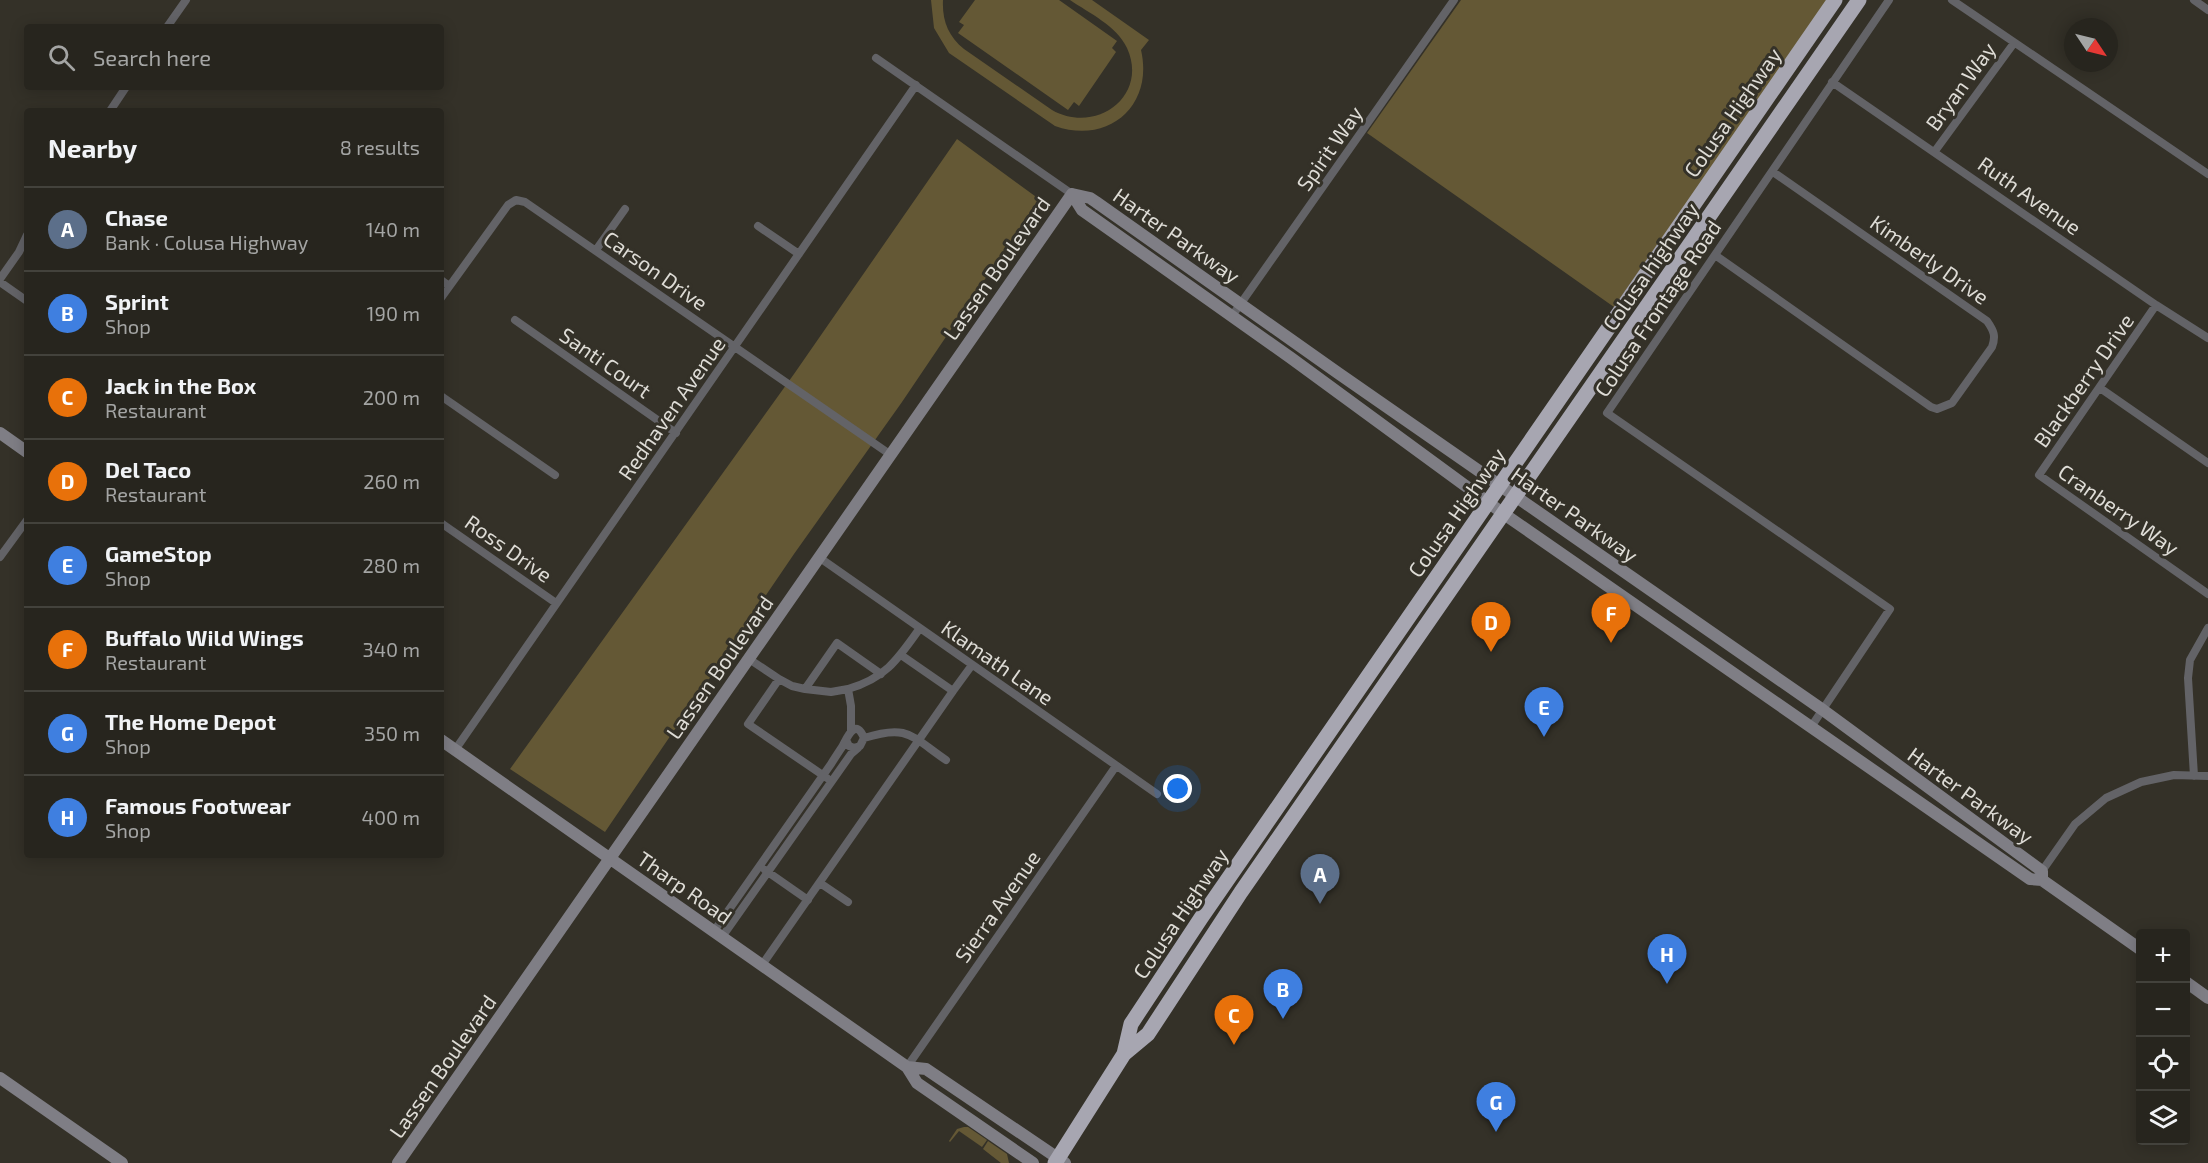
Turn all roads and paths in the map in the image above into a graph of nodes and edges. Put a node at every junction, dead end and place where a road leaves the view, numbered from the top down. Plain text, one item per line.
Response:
1 (186, 0) edge
2 (1454, 0) edge
3 (1835, 0) edge
4 (1859, 0) edge
5 (1889, 0) edge
6 (1952, 0) edge
7 (2194, 0) edge
8 (2208, 10) edge
9 (169, 24) edge
10 (2014, 43) junction
11 (876, 58) dead end
12 (1832, 82) junction
13 (916, 85) junction
14 (124, 90) edge
15 (112, 108) edge
16 (1935, 151) junction
17 (1773, 172) junction
18 (2208, 174) edge
19 (1072, 194) junction
20 (625, 209) dead end
21 (758, 226) dead end
22 (24, 241) edge
23 (596, 250) junction
24 (800, 254) junction
25 (1715, 255) junction
26 (0, 281) edge
27 (444, 282) edge
28 (449, 286) junction
29 (444, 294) edge
30 (24, 299) edge
31 (1241, 304) junction
32 (2156, 305) junction
33 (1232, 316) junction
34 (515, 320) dead end
35 (2208, 338) edge
36 (735, 347) junction
37 (2100, 388) junction
38 (444, 398) edge
39 (0, 433) edge
40 (676, 433) junction
41 (24, 450) edge
42 (891, 455) junction
43 (2208, 463) edge
44 (555, 475) dead end
45 (2038, 475) joint
46 (1500, 486) junction
47 (1516, 497) junction
48 (1488, 503) junction
49 (1504, 514) junction
50 (24, 524) edge
51 (444, 525) edge
52 (0, 557) edge
53 (819, 558) junction
54 (2208, 594) edge
55 (556, 603) junction
56 (920, 628) junction
57 (2208, 628) edge
58 (901, 655) junction
59 (749, 659) junction
60 (972, 665) junction
61 (881, 674) junction
62 (779, 679) junction
63 (806, 689) junction
64 (848, 689) junction
65 (953, 691) junction
66 (1823, 710) junction
67 (1811, 727) junction
68 (851, 731) junction
69 (864, 738) junction
70 (846, 741) junction
71 (918, 741) junction
72 (444, 742) edge
73 (858, 748) junction
74 (455, 750) junction
75 (946, 760) dead end
76 (1116, 766) junction
77 (823, 775) junction
78 (2194, 776) junction
79 (2208, 776) edge
80 (832, 781) junction
81 (1157, 794) dead end
82 (610, 858) junction
83 (759, 867) junction
84 (768, 872) junction
85 (2042, 876) junction
86 (820, 883) junction
87 (808, 900) junction
88 (848, 902) dead end
89 (718, 934) junction
90 (2136, 946) edge
91 (762, 965) junction
92 (2187, 983) edge
93 (2208, 998) edge
94 (1124, 1054) junction
95 (907, 1067) junction
96 (0, 1078) edge
97 (1059, 1161) edge
98 (122, 1163) edge
99 (398, 1163) edge
100 (1033, 1163) edge

1 - 9 street
2 - 31 street, Spirit Way
3 - 46 highway, Colusa Highway
4 - 47 highway, Colusa highway
5 - 12 street, Colusa Frontage Road
6 - 10 street
7 - 8 street
10 - 16 street, Bryan Way
10 - 18 street
11 - 13 street, Harter Parkway
12 - 16 street, Ruth Avenue
12 - 17 street, Colusa Frontage Road
13 - 19 street, Harter Parkway
13 - 24 street, Redhaven Avenue
14 - 15 street
16 - 32 street, Ruth Avenue
17 - 25 street, Colusa Frontage Road
17 - 25 street, Kimberly Drive
19 - 31 street, Harter Parkway
19 - 33 street, Harter Parkway
19 - 42 street, Lassen Boulevard
20 - 23 street
21 - 24 street
22 - 26 street
23 - 28 street, Carson Drive
23 - 36 street, Carson Drive
24 - 36 street, Redhaven Avenue
25 - 66 street, Colusa Frontage Road
26 - 30 street
27 - 28 street
28 - 29 street
31 - 33 street, Spirit Way
31 - 46 street, Harter Parkway
32 - 35 street, Ruth Avenue
32 - 37 street, Blackberry Drive
33 - 48 street, Harter Parkway
34 - 40 street, Santi Court
36 - 40 street, Redhaven Avenue
36 - 42 street, Carson Drive
37 - 43 street
37 - 45 street, Blackberry Drive
38 - 44 street
39 - 41 street
40 - 55 street, Redhaven Avenue
42 - 53 street, Lassen Boulevard
45 - 54 street, Cranberry Way
46 - 47 street, Harter Parkway
46 - 48 highway, Colusa Highway
47 - 49 highway, Colusa Highway
47 - 66 street, Harter Parkway
48 - 49 street, Harter Parkway
48 - 94 highway, Colusa Highway
49 - 67 street, Harter Parkway
49 - 94 highway, Colusa Highway
50 - 52 street
51 - 55 street, Ross Drive
53 - 56 street, Klamath Lane
53 - 59 street, Lassen Boulevard
55 - 74 street, Redhaven Avenue
56 - 58 street
56 - 60 street, Klamath Lane
57 - 78 street
58 - 61 street
58 - 65 street
59 - 62 street
59 - 82 street, Lassen Boulevard
60 - 65 street
60 - 76 street, Klamath Lane
61 - 63 street
61 - 64 street
62 - 63 street
62 - 77 street
63 - 64 street
64 - 68 street
65 - 71 street
66 - 67 street, Colusa Frontage Road
66 - 85 street, Harter Parkway
67 - 85 street, Harter Parkway
68 - 69 street
68 - 70 street
69 - 71 street
69 - 73 street
70 - 73 street
70 - 77 street
71 - 75 street
71 - 86 street
72 - 74 street, Tharp Road
73 - 80 street
74 - 82 street, Tharp Road
76 - 81 street, Klamath Lane
76 - 95 street, Sierra Avenue
77 - 80 street
77 - 83 street
78 - 79 street
78 - 85 street
80 - 84 street
82 - 89 street, Tharp Road
82 - 99 street, Lassen Boulevard
83 - 84 street
83 - 89 street
84 - 87 street
84 - 89 street
85 - 90 street, Harter Parkway
86 - 87 street
86 - 88 street
87 - 91 street
89 - 91 street, Tharp Road
91 - 95 street, Tharp Road
92 - 93 street
94 - 97 highway, Colusa Highway
95 - 97 street, Tharp Road
95 - 100 street, Tharp Road
96 - 98 street

